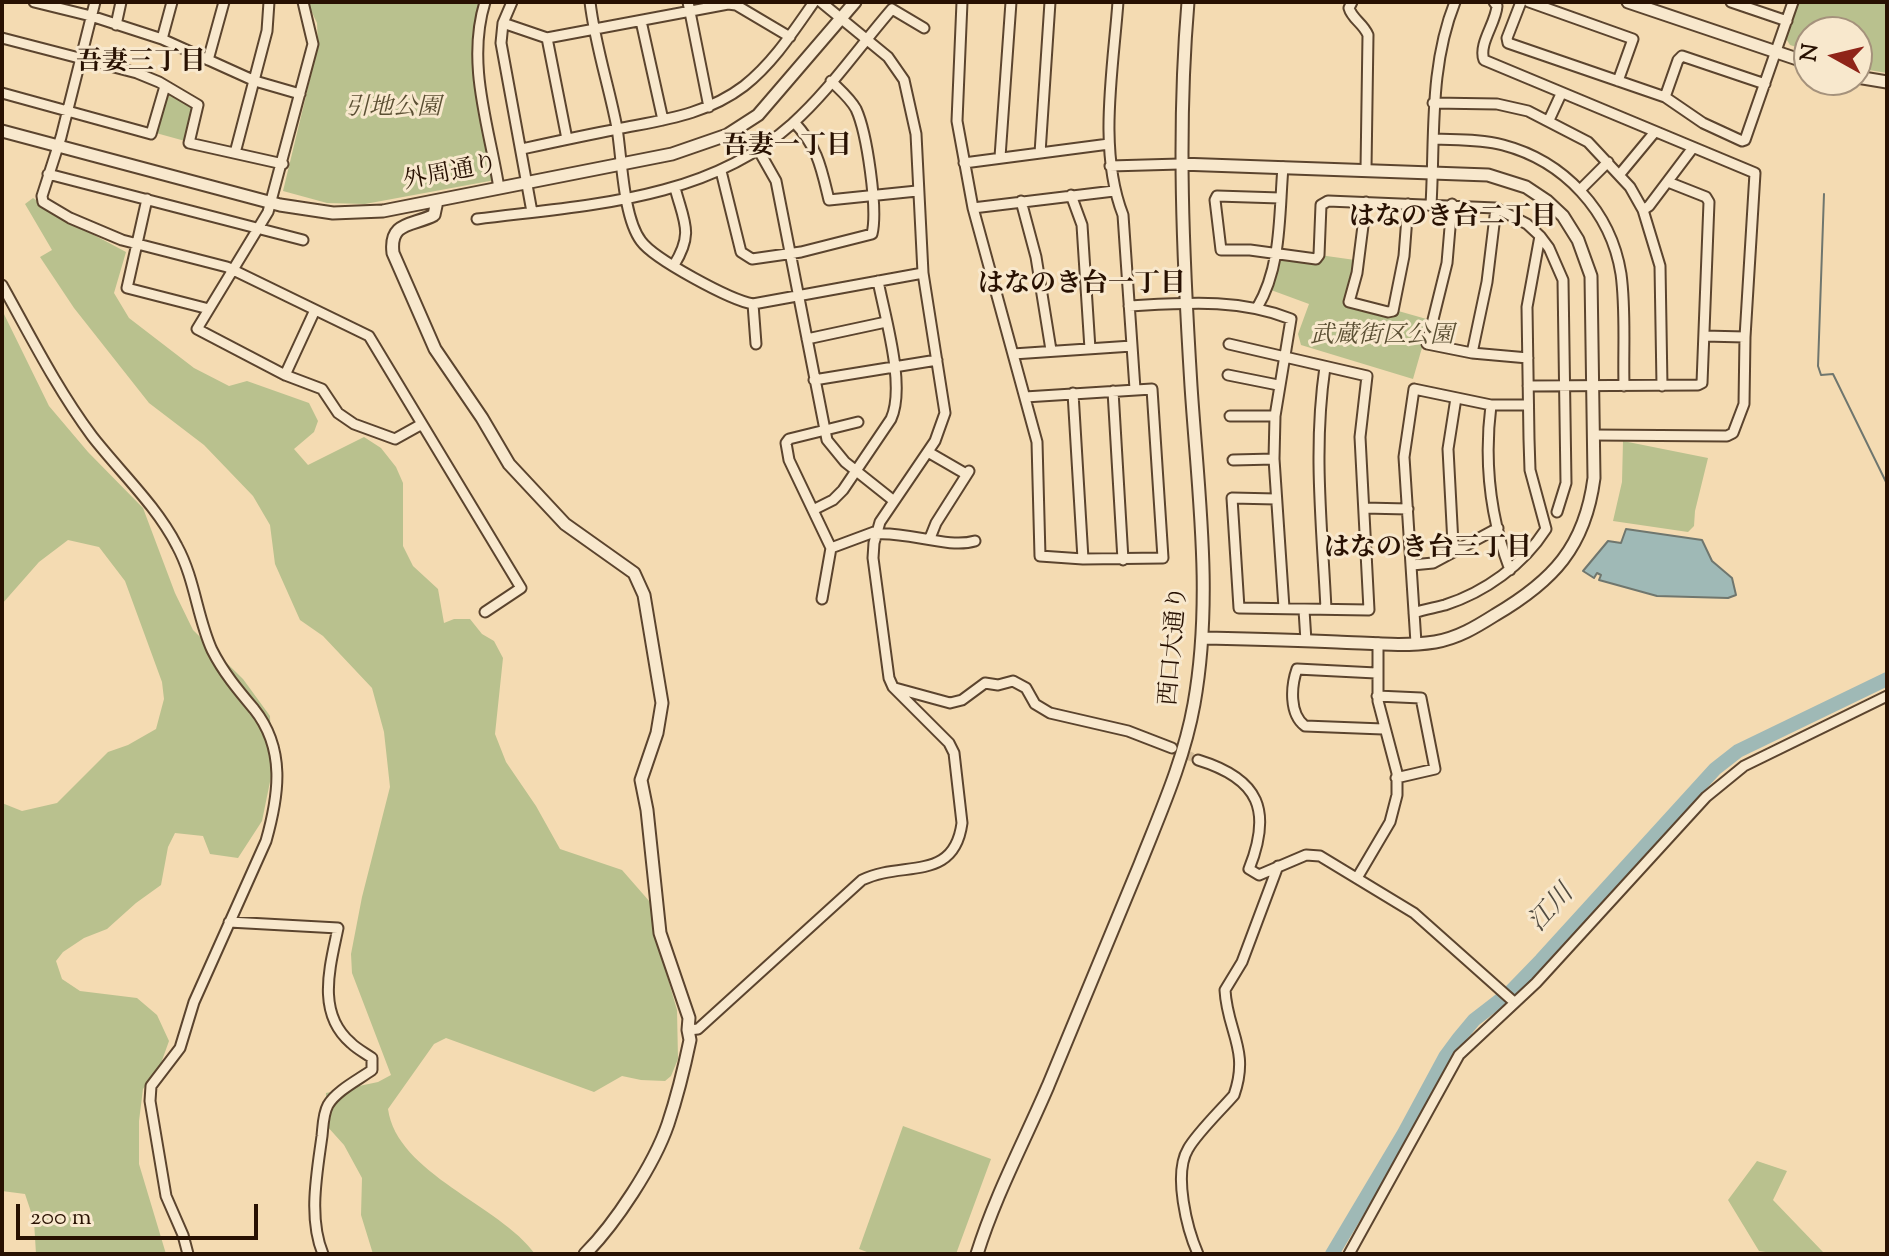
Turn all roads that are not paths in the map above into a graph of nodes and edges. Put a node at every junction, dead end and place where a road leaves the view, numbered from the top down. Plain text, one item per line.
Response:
1 (40, 2) edge
2 (95, 2) edge
3 (121, 2) edge
4 (172, 2) edge
5 (224, 2) edge
6 (269, 2) edge
7 (303, 2) edge
8 (485, 2) edge
9 (512, 2) edge
10 (590, 2) edge
11 (814, 2) edge
12 (821, 2) edge
13 (855, 2) edge
14 (962, 2) edge
15 (1011, 2) edge
16 (1050, 2) edge
17 (1118, 2) edge
18 (1188, 2) edge
19 (1352, 2) edge
20 (1455, 2) edge
21 (1494, 2) edge
22 (1521, 2) edge
23 (1529, 2) edge
24 (1628, 2) edge
25 (1731, 2) edge
26 (1793, 2) edge
27 (689, 6) edge
28 (91, 16) junction
29 (840, 20) junction
30 (641, 21) junction
31 (1787, 21) junction
32 (503, 23) junction
33 (116, 25) junction
34 (924, 28) dead end
35 (593, 30) junction
36 (790, 37) junction
37 (2, 38) edge
38 (547, 38) junction
39 (162, 39) junction
40 (866, 41) junction
41 (1776, 52) junction
42 (80, 58) junction
43 (1793, 58) edge
44 (208, 60) junction
45 (255, 81) junction
46 (831, 81) junction
47 (1618, 81) junction
48 (1765, 84) junction
49 (165, 86) junction
50 (2, 93) edge
51 (300, 94) junction
52 (1561, 94) junction
53 (1665, 97) junction
54 (1433, 103) junction
55 (709, 107) junction
56 (66, 109) junction
57 (663, 120) junction
58 (1549, 120) junction
59 (794, 122) junction
60 (617, 129) junction
61 (2, 131) edge
62 (1654, 133) junction
63 (567, 139) junction
64 (1435, 139) junction
65 (1109, 144) junction
66 (58, 146) junction
67 (522, 149) junction
68 (1692, 149) junction
69 (759, 151) junction
70 (235, 153) junction
71 (1040, 153) junction
72 (1000, 157) junction
73 (1608, 162) junction
74 (964, 163) junction
75 (283, 164) junction
76 (622, 164) junction
77 (1180, 164) junction
78 (1110, 166) junction
79 (1283, 167) junction
80 (1366, 169) junction
81 (721, 171) junction
82 (1433, 171) junction
83 (48, 174) junction
84 (1620, 174) junction
85 (1668, 182) junction
86 (527, 183) junction
87 (499, 188) junction
88 (675, 188) junction
89 (1581, 189) junction
90 (917, 191) junction
91 (1114, 191) junction
92 (873, 194) junction
93 (1071, 195) junction
94 (626, 198) junction
95 (1280, 198) junction
96 (147, 199) junction
97 (437, 201) junction
98 (1021, 201) junction
99 (271, 202) junction
100 (1366, 202) junction
101 (1408, 204) junction
102 (1452, 204) junction
103 (1431, 205) junction
104 (973, 208) junction
105 (1496, 208) junction
106 (1643, 210) junction
107 (532, 212) junction
108 (477, 219) dead end
109 (260, 228) junction
110 (1540, 236) junction
111 (303, 240) dead end
112 (136, 244) junction
113 (790, 253) junction
114 (1275, 254) junction
115 (674, 265) junction
116 (234, 270) junction
117 (923, 273) junction
118 (878, 281) junction
119 (2, 285) edge
120 (799, 295) junction
121 (1187, 303) junction
122 (753, 304) junction
123 (1129, 306) junction
124 (1257, 308) junction
125 (209, 309) junction
126 (315, 310) junction
127 (886, 322) junction
128 (1704, 336) junction
129 (1745, 337) junction
130 (807, 339) junction
131 (756, 344) dead end
132 (1229, 344) dead end
133 (1132, 346) junction
134 (1090, 349) junction
135 (1051, 350) junction
136 (1472, 353) junction
137 (1013, 354) junction
138 (1283, 357) junction
139 (1528, 358) junction
140 (937, 360) junction
141 (894, 366) junction
142 (1325, 367) junction
143 (285, 375) junction
144 (1228, 375) dead end
145 (814, 380) junction
146 (1278, 385) junction
147 (1528, 386) junction
148 (1564, 386) junction
149 (1624, 386) junction
150 (1662, 386) junction
151 (1592, 387) junction
152 (1135, 389) junction
153 (1113, 391) junction
154 (1073, 393) junction
155 (1025, 397) junction
156 (1456, 398) junction
157 (1491, 405) junction
158 (1528, 405) junction
159 (1230, 416) dead end
160 (1275, 416) junction
161 (858, 422) dead end
162 (422, 424) junction
163 (823, 431) junction
164 (1593, 435) junction
165 (928, 452) junction
166 (1274, 459) junction
167 (1233, 460) dead end
168 (856, 470) junction
169 (1276, 499) junction
170 (894, 501) junction
171 (1364, 508) junction
172 (1408, 509) junction
173 (813, 510) junction
174 (1557, 512) dead end
175 (1498, 528) junction
176 (876, 534) junction
177 (930, 538) junction
178 (975, 541) dead end
179 (831, 548) junction
180 (1456, 550) junction
181 (1083, 559) junction
182 (1123, 560) junction
183 (1412, 565) junction
184 (1510, 570) junction
185 (822, 599) dead end
186 (1284, 608) junction
187 (1326, 609) junction
188 (1304, 610) junction
189 (485, 612) dead end
190 (1414, 613) junction
191 (1203, 638) junction
192 (1306, 641) junction
193 (1378, 643) junction
194 (1416, 643) junction
195 (1376, 673) junction
196 (893, 687) junction
197 (1377, 696) junction
198 (1887, 696) edge
199 (1383, 729) junction
200 (1172, 748) tunnel mouth
201 (1198, 760) tunnel mouth
202 (1396, 778) junction
203 (1278, 866) junction
204 (1357, 878) junction
205 (229, 922) junction
206 (1514, 1002) junction
207 (688, 1030) junction
208 (188, 1254) edge
209 (323, 1254) edge
210 (585, 1254) edge
211 (977, 1254) edge
212 (1198, 1254) edge
213 (1349, 1254) edge

1 - 28 street
2 - 28 street
3 - 33 street
4 - 39 street
5 - 44 street
6 - 45 street
7 - 51 street
8 - 87 street
9 - 32 street
10 - 35 street
11 - 36 street
12 - 29 street
13 - 29 street, 外周通り
14 - 74 street
15 - 72 street
16 - 71 street
17 - 65 street
18 - 77 street, 西口大通り
19 - 80 street
20 - 54 street
21 - 52 street
22 - 47 street
23 - 47 street
24 - 41 street
25 - 31 street
26 - 31 street
27 - 30 street
27 - 36 street
27 - 55 street
28 - 33 street
28 - 42 street
29 - 40 street
29 - 76 street, 外周通り
30 - 35 street
30 - 57 street
31 - 41 street
32 - 38 street
32 - 67 street
33 - 39 street
34 - 40 street
35 - 38 street
35 - 60 street
36 - 55 street
37 - 42 street
38 - 63 street
39 - 44 street
40 - 46 street
40 - 90 street
41 - 43 street
41 - 48 street
42 - 49 street
42 - 56 street
44 - 45 street
45 - 51 street
45 - 70 street
46 - 59 street
46 - 92 street
47 - 53 street
48 - 53 street
48 - 53 street
49 - 56 street
49 - 70 street
50 - 56 street
51 - 75 street
52 - 58 street
52 - 62 street
54 - 58 street
54 - 64 street
55 - 57 street
56 - 66 street
57 - 60 street
58 - 73 street
59 - 69 street
59 - 92 street
60 - 63 street
60 - 76 street
61 - 66 street, 外周通り
62 - 68 street
62 - 84 street
63 - 67 street
64 - 82 street
64 - 89 street
65 - 71 street
65 - 78 street
66 - 83 street
66 - 99 street, 外周通り
67 - 86 street
68 - 85 street
68 - 129 street
69 - 81 street
69 - 113 street
70 - 75 street
71 - 72 street
72 - 74 street
73 - 84 street
73 - 89 street
74 - 104 street
75 - 99 street
76 - 86 street, 外周通り
76 - 94 street
77 - 78 street
77 - 79 street
77 - 121 street, 西口大通り
78 - 91 street
79 - 80 street
79 - 95 street
80 - 82 street
81 - 88 street
81 - 113 street
82 - 103 street
82 - 151 street
83 - 96 street
83 - 112 street
84 - 106 street
85 - 106 street
85 - 128 street
86 - 87 street, 外周通り
86 - 107 street
87 - 97 street, 外周通り
88 - 94 street
88 - 115 street
89 - 149 street
90 - 92 street
90 - 117 street
91 - 93 street
91 - 123 street
92 - 113 street
93 - 98 street
93 - 134 street
94 - 107 street
94 - 115 street
95 - 114 street
95 - 114 street
96 - 109 street
96 - 112 street
97 - 99 street, 外周通り
97 - 207 street
98 - 104 street
98 - 135 street
99 - 109 street
100 - 101 street
100 - 101 street
100 - 114 street
101 - 103 street
102 - 103 street
102 - 105 street
102 - 136 street
104 - 137 street
105 - 110 street
105 - 136 street
106 - 150 street
107 - 108 street
109 - 111 street
109 - 116 street
110 - 139 street
110 - 148 street
112 - 116 street
112 - 125 street
113 - 120 street
114 - 124 street
115 - 122 street
116 - 125 street
116 - 126 street
117 - 118 street
117 - 140 street
118 - 120 street
118 - 127 street
119 - 205 street
120 - 122 street
120 - 130 street
121 - 123 street
121 - 124 street
121 - 191 street, 西口大通り
122 - 131 street
123 - 133 street
124 - 138 street
125 - 143 street
126 - 143 street
126 - 162 street
127 - 130 street
127 - 141 street
128 - 129 street
128 - 150 street
129 - 164 street
130 - 145 street
132 - 138 street
133 - 134 street
133 - 152 street
134 - 135 street
135 - 137 street
136 - 139 street
137 - 155 street
138 - 142 street
138 - 146 street
139 - 147 street
140 - 141 street
140 - 165 street
141 - 145 street
141 - 168 street
142 - 171 street
142 - 187 street
143 - 162 street
144 - 146 street
145 - 163 street
146 - 160 street
147 - 148 street
147 - 158 street
148 - 151 street
148 - 174 street
149 - 150 street
149 - 151 street
151 - 164 street
152 - 153 street
152 - 182 street
153 - 154 street
153 - 182 street
154 - 155 street
154 - 181 street
155 - 181 street
156 - 157 street
156 - 172 street
156 - 180 street
157 - 158 street
157 - 175 street
158 - 184 street
159 - 160 street
160 - 166 street
161 - 163 street
162 - 189 street
163 - 168 street
163 - 173 street
164 - 194 street
165 - 170 street
165 - 177 street
166 - 167 street
166 - 169 street
168 - 170 street
168 - 173 street
169 - 186 street
169 - 186 street
170 - 176 street
171 - 172 street
171 - 187 street
172 - 183 street
173 - 179 street
175 - 180 street
175 - 184 street
176 - 177 street
176 - 179 street
176 - 196 street
177 - 178 street
179 - 185 street
180 - 183 street
181 - 182 street
183 - 190 street
184 - 190 street
186 - 188 street
187 - 188 street
188 - 192 street
190 - 194 street
191 - 192 street
191 - 211 street, 西口大通り
192 - 193 street
193 - 194 street
193 - 195 street
195 - 197 street
195 - 199 street
196 - 200 street
196 - 207 street
197 - 199 street
197 - 202 street
198 - 206 street
199 - 202 street
201 - 203 street
202 - 204 street
203 - 204 street
203 - 212 street
204 - 206 street
205 - 208 street
205 - 209 street
206 - 213 street
207 - 210 street

